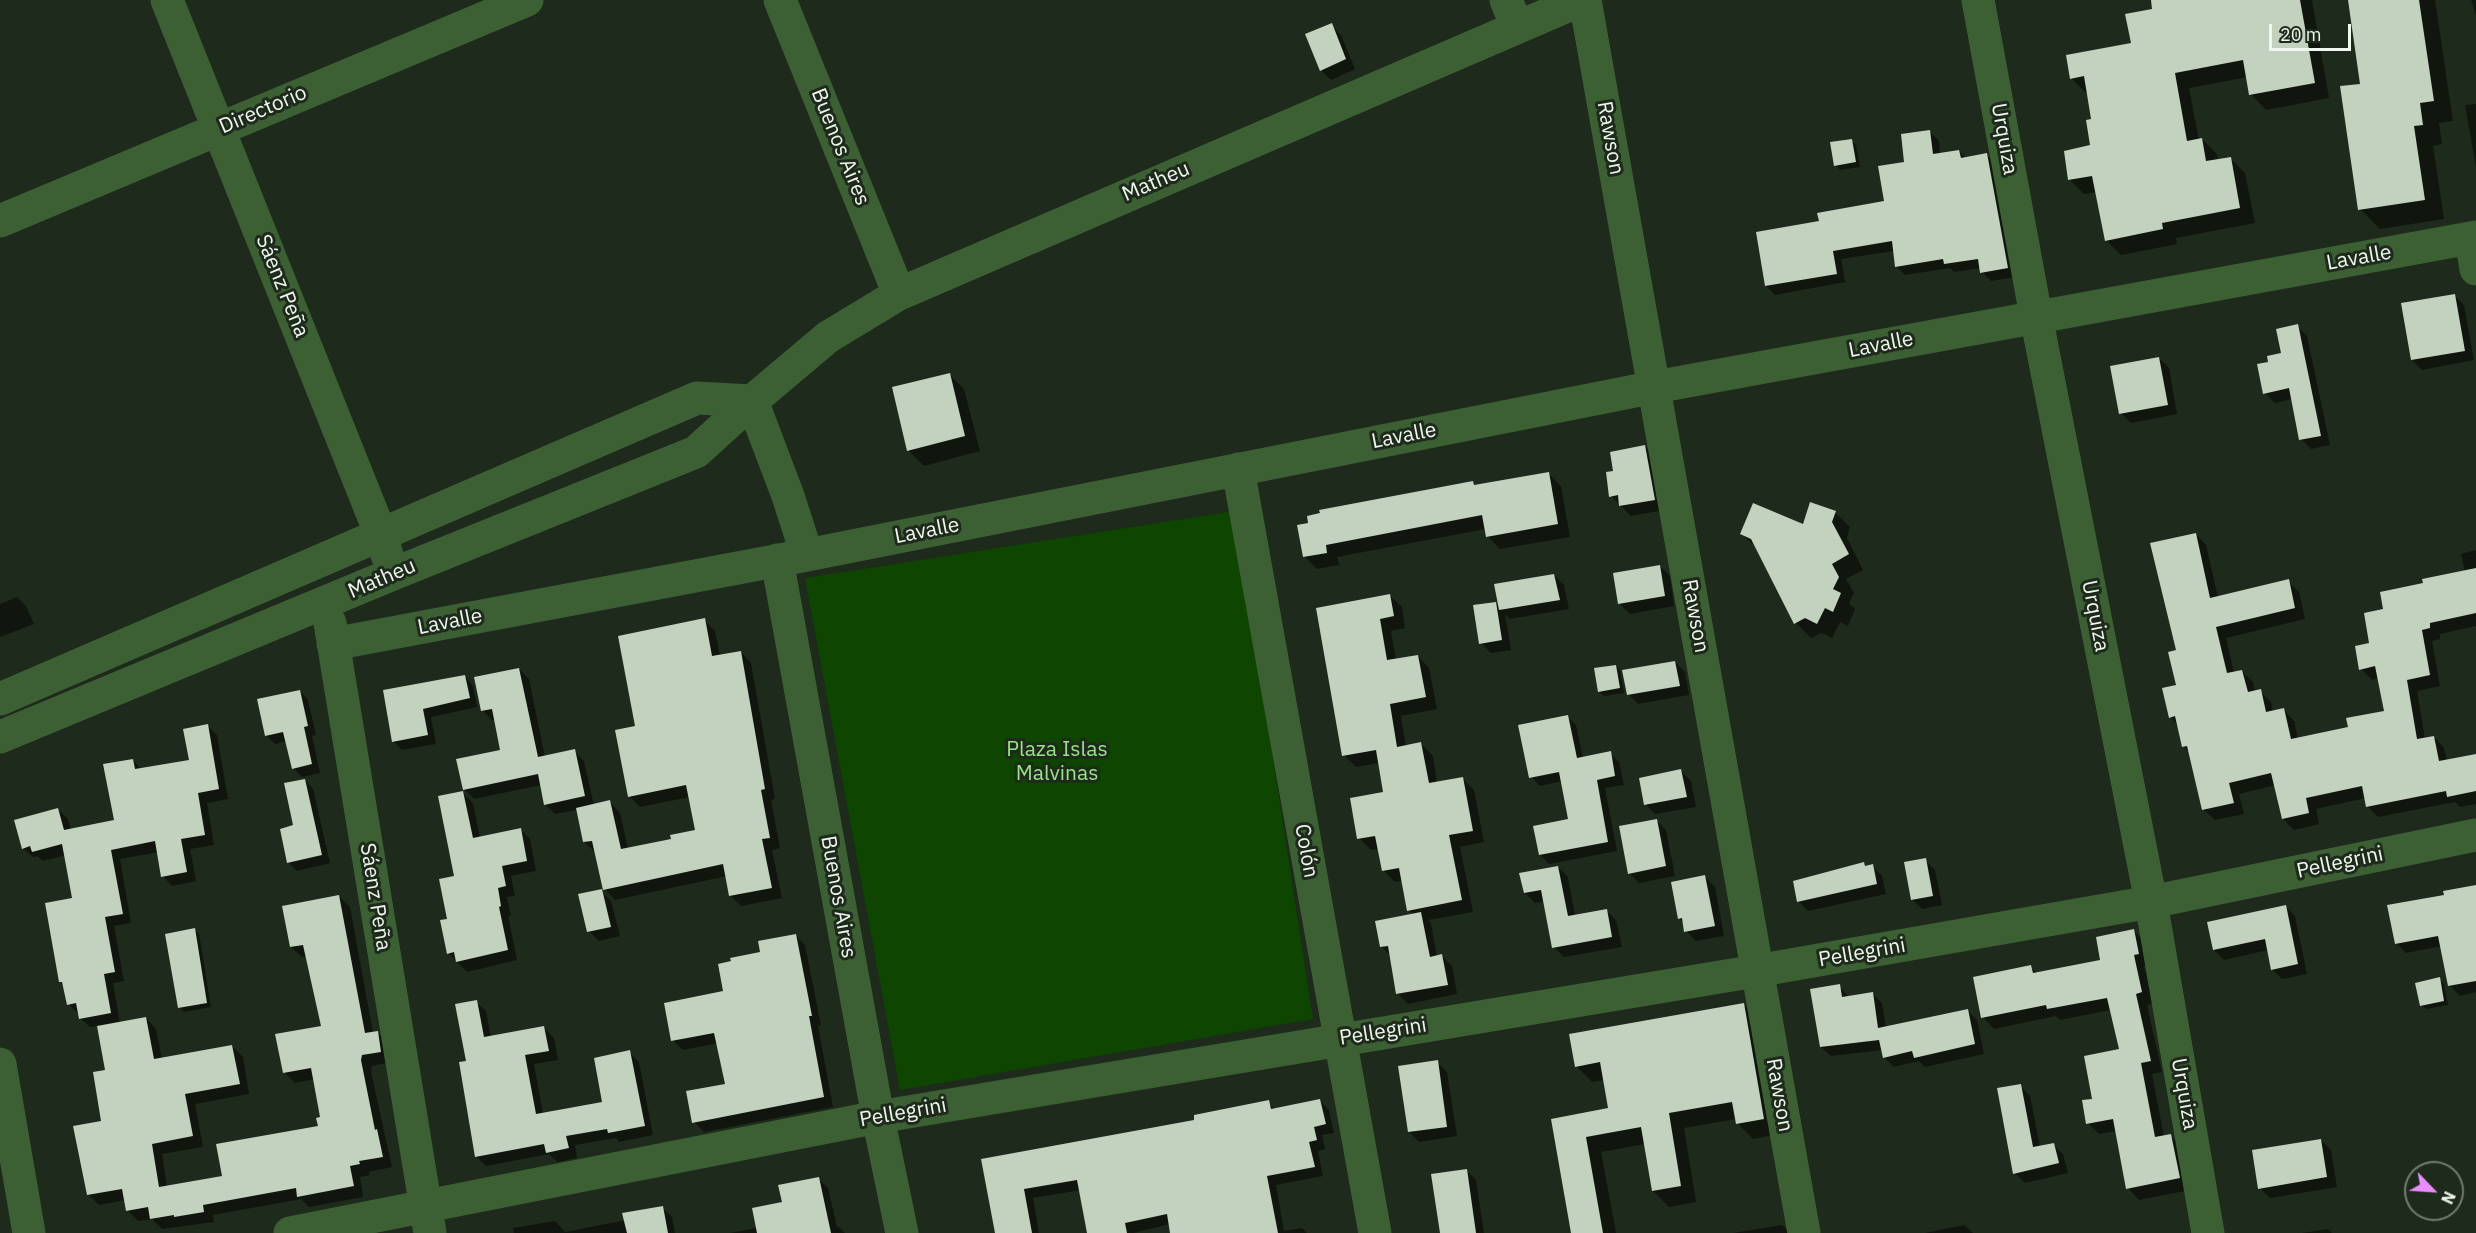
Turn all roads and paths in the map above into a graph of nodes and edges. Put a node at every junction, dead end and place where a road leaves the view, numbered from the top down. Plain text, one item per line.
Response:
1 (167, 0) edge
2 (527, 0) edge
3 (780, 0) edge
4 (1583, 0) edge
5 (1978, 0) edge
6 (1511, 13) edge
7 (220, 128) junction
8 (0, 221) edge
9 (2474, 248) edge
10 (899, 294) junction
11 (2036, 316) junction
12 (1655, 387) junction
13 (752, 401) junction
14 (1238, 469) junction
15 (381, 535) junction
16 (792, 558) junction
17 (309, 565) junction
18 (393, 574) junction
19 (327, 602) junction
20 (333, 644) junction
21 (0, 699) edge
22 (0, 737) edge
23 (2476, 835) edge
24 (2151, 902) junction
25 (1756, 971) junction
26 (1339, 1039) junction
27 (0, 1064) edge
28 (878, 1117) junction
29 (427, 1219) edge
30 (29, 1233) edge
31 (290, 1233) edge
32 (902, 1233) edge
33 (1375, 1233) edge
34 (1804, 1233) edge
35 (2208, 1233) edge

1 - 7 street, Sáenz Peña
2 - 7 street, Directorio
3 - 10 street, Buenos Aires
4 - 6 street, Matheu
4 - 12 street, Rawson
5 - 11 street, Urquiza
6 - 10 street, Matheu
7 - 8 street, Directorio
7 - 15 street, Sáenz Peña
9 - 11 street, Lavalle
10 - 13 street, Matheu
11 - 12 street, Lavalle
11 - 24 street, Urquiza
12 - 14 street, Lavalle
12 - 25 street, Rawson
13 - 15 street, Matheu
13 - 16 street, Buenos Aires
13 - 18 street, Matheu
14 - 16 street, Lavalle
14 - 26 street, Colón
15 - 17 street, Matheu
15 - 18 street, Sáenz Peña
16 - 20 street, Lavalle
16 - 28 street, Buenos Aires
17 - 19 street, Sáenz Peña
17 - 21 street, Matheu
18 - 19 street, Matheu
19 - 20 street, Sáenz Peña
19 - 22 street, Matheu
20 - 29 street, Sáenz Peña
23 - 24 street, Pellegrini
24 - 25 street, Pellegrini
24 - 35 street, Urquiza
25 - 26 street, Pellegrini
25 - 34 street, Rawson
26 - 28 street, Pellegrini
26 - 33 street, Colón
27 - 30 street
28 - 29 street, Pellegrini
28 - 32 street, Buenos Aires
29 - 31 street, Pellegrini

